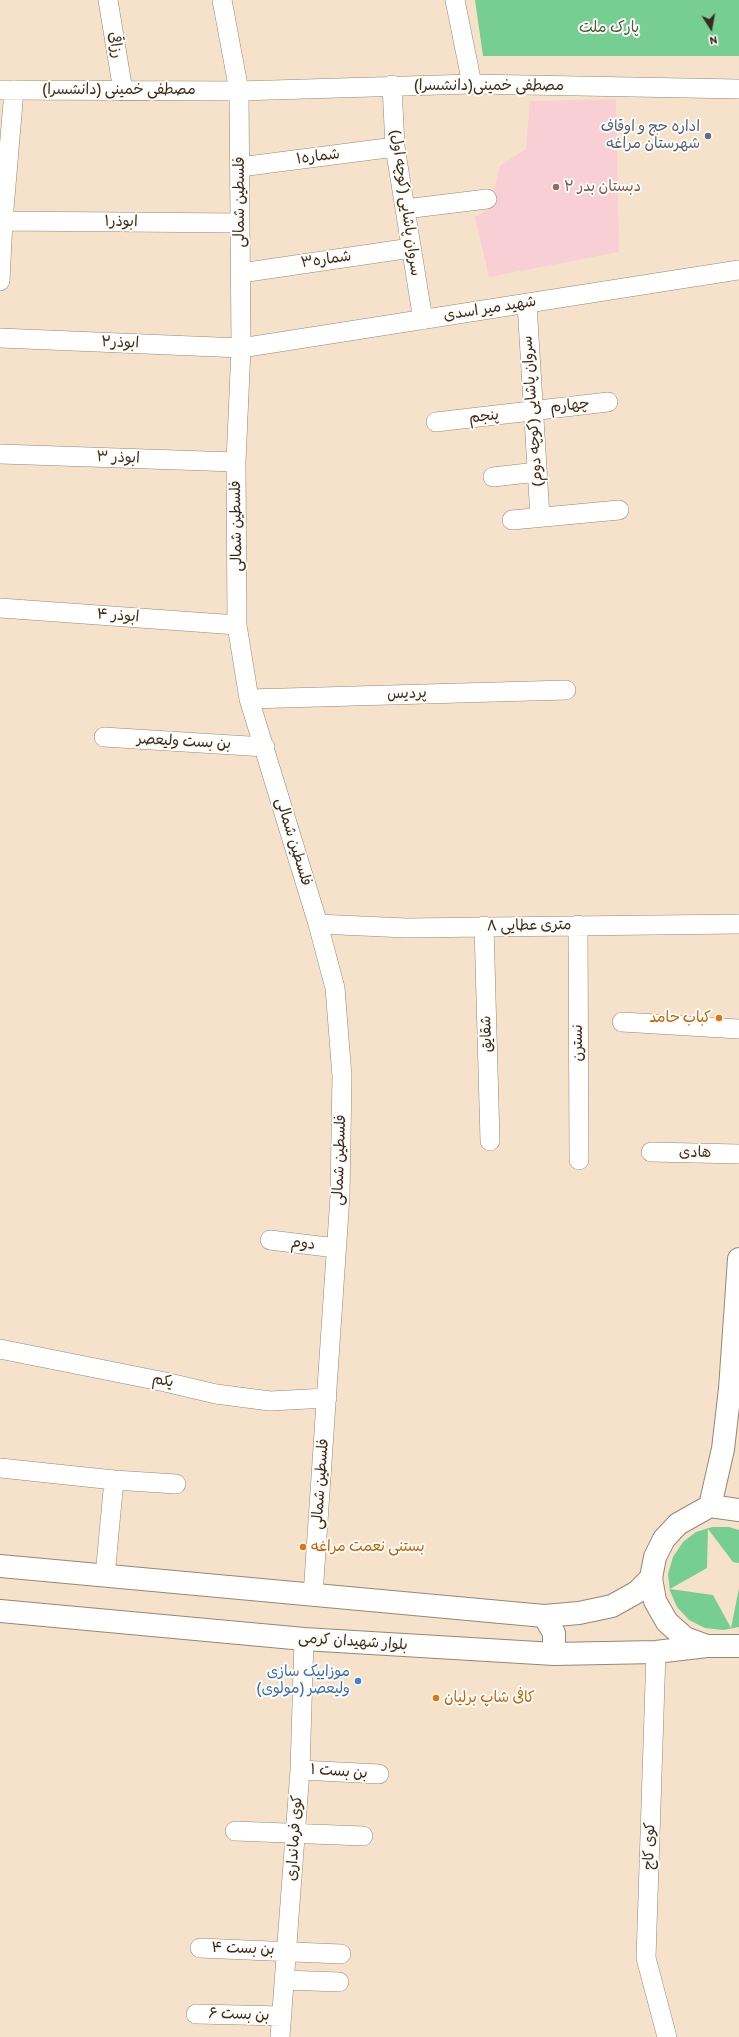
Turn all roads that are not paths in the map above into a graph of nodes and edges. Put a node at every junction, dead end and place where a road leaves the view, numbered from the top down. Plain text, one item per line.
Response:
1 (108, 0) edge
2 (222, 0) edge
3 (455, 0) edge
4 (472, 84) junction
5 (392, 85) junction
6 (739, 88) edge
7 (7, 90) edge
8 (123, 91) junction
9 (239, 91) junction
10 (395, 148) junction
11 (240, 167) junction
12 (487, 199) dead end
13 (405, 209) junction
14 (3, 221) junction
15 (239, 223) junction
16 (411, 248) junction
17 (739, 270) edge
18 (241, 273) junction
19 (0, 281) edge
20 (526, 304) junction
21 (423, 320) junction
22 (0, 338) edge
23 (241, 348) junction
24 (608, 402) dead end
25 (533, 410) junction
26 (436, 422) dead end
27 (0, 454) edge
28 (236, 462) junction
29 (537, 472) junction
30 (493, 477) dead end
31 (619, 510) dead end
32 (540, 517) junction
33 (512, 520) dead end
34 (0, 608) edge
35 (237, 625) junction
36 (566, 690) dead end
37 (249, 699) junction
38 (104, 737) dead end
39 (264, 747) junction
40 (318, 924) junction
41 (739, 924) edge
42 (578, 925) junction
43 (484, 926) junction
44 (622, 1022) dead end
45 (739, 1029) edge
46 (490, 1142) dead end
47 (651, 1152) dead end
48 (739, 1154) edge
49 (579, 1160) dead end
50 (270, 1240) dead end
51 (336, 1248) junction
52 (739, 1260) edge
53 (0, 1349) edge
54 (734, 1390) edge
55 (327, 1398) junction
56 (0, 1468) edge
57 (114, 1480) junction
58 (176, 1484) dead end
59 (710, 1506) junction
60 (739, 1510) edge
61 (0, 1566) edge
62 (105, 1576) junction
63 (651, 1578) junction
64 (313, 1594) junction
65 (0, 1611) edge
66 (544, 1616) junction
67 (304, 1639) junction
68 (707, 1646) junction
69 (739, 1646) edge
70 (656, 1652) junction
71 (554, 1654) junction
72 (300, 1770) junction
73 (379, 1774) dead end
74 (235, 1831) dead end
75 (295, 1834) junction
76 (363, 1836) dead end
77 (200, 1948) dead end
78 (287, 1951) junction
79 (341, 1954) dead end
80 (284, 1980) junction
81 (339, 1982) dead end
82 (196, 2014) dead end
83 (282, 2016) junction
84 (280, 2037) edge
85 (667, 2037) edge

1 - 8 street, رزاقی
2 - 9 street, فلسطین شمالی
3 - 4 street
4 - 5 street, (دانشسرا)مصطفی خمینی
4 - 6 street, (دانشسرا)مصطفی خمینی
5 - 9 street, (دانشسرا)مصطفی خمینی
5 - 10 street, سروان پاشایی (کوچه اول)
7 - 8 street, مصطفی خمینی (دانشسرا)
7 - 14 street
8 - 9 street, مصطفی خمینی (دانشسرا)
9 - 11 street, فلسطین شمالی
10 - 11 street, شماره۱
10 - 13 street, سروان پاشایی (کوچه اول)
11 - 15 street, فلسطین شمالی
12 - 13 street
13 - 16 street, سروان پاشایی (کوچه اول)
14 - 15 street, ابوذر۱
14 - 19 street
15 - 18 street, فلسطین شمالی
16 - 18 street, شماره۳
16 - 21 street, سروان پاشایی (کوچه اول)
17 - 20 street, شهید میر اسدی
18 - 23 street, فلسطین شمالی
20 - 21 street, شهید میر اسدی
20 - 25 street, سروان پاشایی (کوچه دوم)
21 - 23 street, شهید میر اسدی
22 - 23 street, ابوذر۲
23 - 28 street, فلسطین شمالی
24 - 25 street, چهارم
25 - 26 street, پنجم
25 - 29 street, سروان پاشایی (کوچه دوم)
27 - 28 street, ابوذر ۳
28 - 35 street, فلسطین شمالی
29 - 30 street
29 - 32 street, سروان پاشایی (کوچه دوم)
31 - 32 street
32 - 33 street
34 - 35 street, ابوذر ۴
35 - 37 street, فلسطین شمالی
36 - 37 street, پردیس
37 - 39 street, فلسطین شمالی
38 - 39 street, بن بست ولیعصر
39 - 40 street, فلسطین شمالی
40 - 43 street, ۸ متری عطایی
40 - 51 street, فلسطین شمالی
41 - 42 street, ۸ متری عطایی
42 - 43 street, ۸ متری عطایی
42 - 49 street, نسترن
43 - 46 street, شقایق
44 - 45 street
47 - 48 street, هادی
50 - 51 street, دوم
51 - 55 street, فلسطین شمالی
52 - 54 main road
53 - 55 street, یکم
54 - 59 main road
55 - 64 street, فلسطین شمالی
56 - 57 street
57 - 58 street
57 - 62 street
59 - 60 main road
59 - 63 main road
61 - 62 main road
62 - 64 main road
63 - 66 main road
63 - 68 main road
64 - 66 main road
65 - 67 main road, بلوار شهیدان کرمی
66 - 71 main road
67 - 71 main road, بلوار شهیدان کرمی
67 - 72 street, کوی فرمانداری
68 - 69 main road
68 - 70 main road, بلوار شهیدان کرمی
70 - 71 main road, بلوار شهیدان کرمی
70 - 85 street, کوی کاج
72 - 73 street, بن بست ۱
72 - 75 street, کوی فرمانداری
74 - 75 street
75 - 76 street
75 - 78 street, کوی فرمانداری
77 - 78 street, بن بست ۴
78 - 79 street, بن بست ۴
78 - 80 street, کوی فرمانداری
80 - 81 street
80 - 83 street, کوی فرمانداری
82 - 83 street, بن بست ۶
83 - 84 street, کوی فرمانداری

